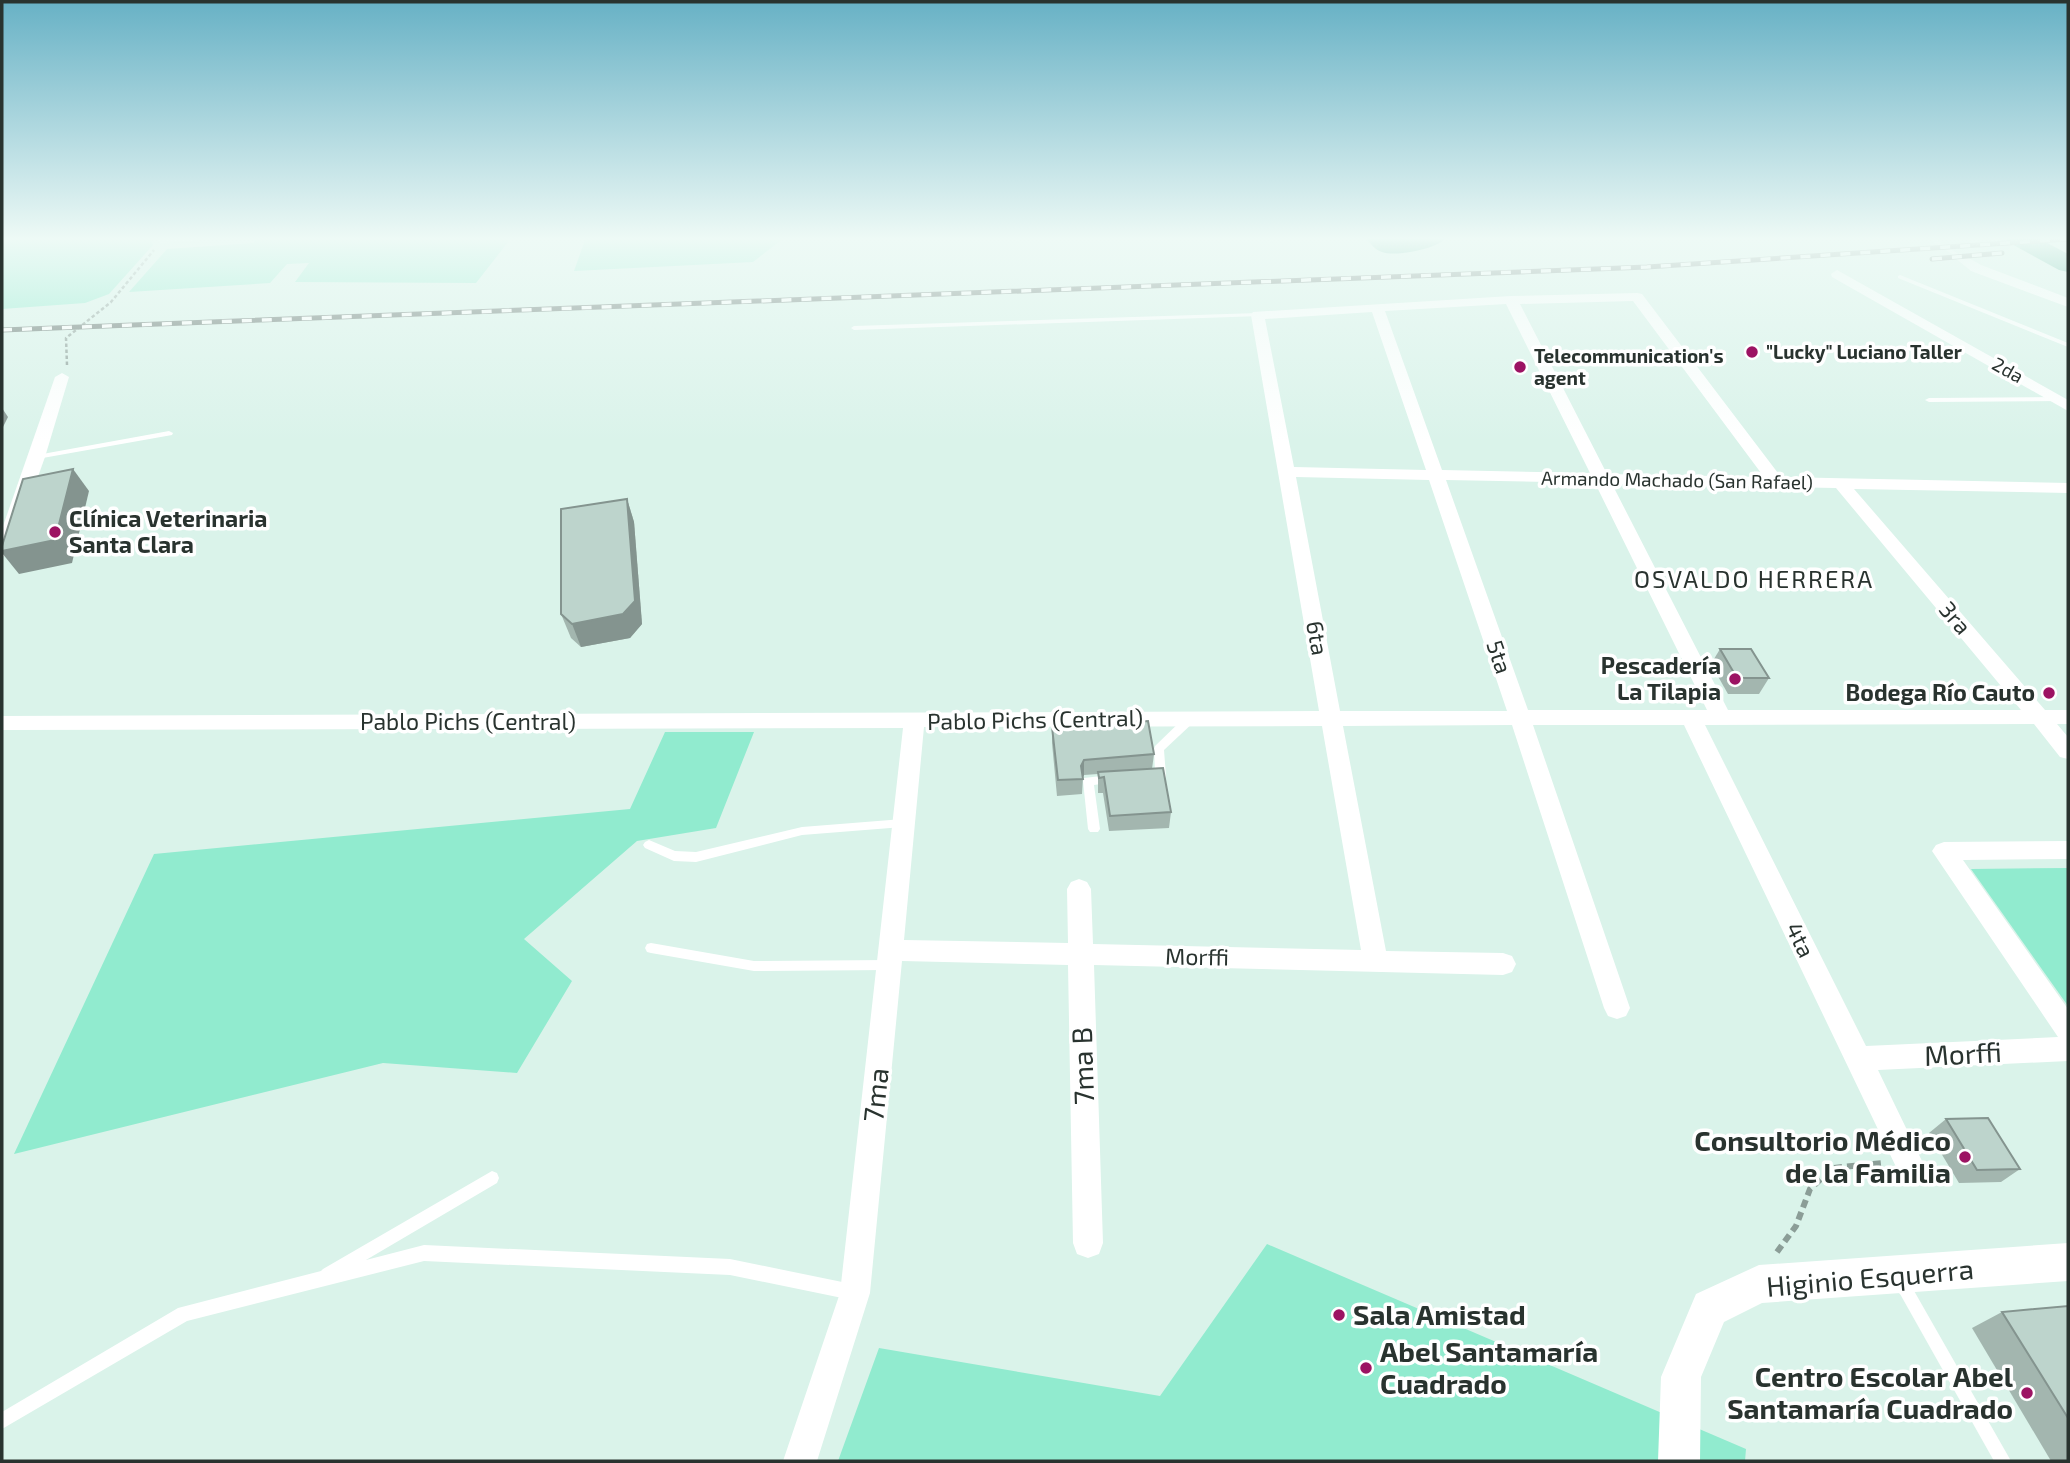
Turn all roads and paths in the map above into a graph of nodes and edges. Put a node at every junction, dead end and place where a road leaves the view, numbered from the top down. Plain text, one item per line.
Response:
1 (107, 305) edge
2 (1410, 305) edge
3 (1514, 305) edge
4 (1643, 305) edge
5 (1893, 305) edge
6 (1970, 305) edge
7 (1377, 307) junction
8 (1258, 315) junction
9 (854, 328) dead end
10 (2068, 345) edge
11 (62, 377) joint
12 (1929, 400) dead end
13 (2066, 401) edge
14 (169, 433) dead end
15 (37, 457) junction
16 (1287, 472) junction
17 (1436, 475) junction
18 (1600, 477) junction
19 (1776, 482) junction
20 (1842, 485) junction
21 (2068, 488) edge
22 (2, 552) edge
23 (1520, 717) junction
24 (2039, 717) junction
25 (2068, 717) edge
26 (1191, 719) junction
27 (1331, 719) junction
28 (1722, 719) junction
29 (1692, 720) junction
30 (914, 722) junction
31 (2, 723) edge
32 (2068, 751) edge
33 (903, 822) junction
34 (1094, 829) dead end
35 (649, 845) dead end
36 (2068, 850) edge
37 (1079, 889) dead end
38 (650, 948) dead end
39 (1080, 954) junction
40 (890, 957) junction
41 (1376, 961) junction
42 (1503, 964) dead end
43 (1617, 1008) dead end
44 (2068, 1030) edge
45 (2068, 1049) edge
46 (1857, 1059) junction
47 (1908, 1161) joint
48 (492, 1178) dead end
49 (1088, 1242) dead end
50 (2068, 1262) edge
51 (1896, 1275) junction
52 (316, 1281) junction
53 (1759, 1284) junction
54 (855, 1293) junction
55 (2, 1421) edge
56 (800, 1461) edge
57 (1679, 1461) edge
58 (2003, 1461) edge

1 - 11 path
2 - 7 street
3 - 18 street
4 - 19 street
5 - 13 street, 2da
6 - 10 lane
7 - 8 street
7 - 17 street, 5ta
8 - 9 lane
8 - 16 street, 6ta
11 - 15 street
12 - 13 lane
14 - 15 lane
15 - 22 street
16 - 17 street, Armando Machado (San Rafael)
16 - 27 street, 6ta
17 - 18 street, Armando Machado (San Rafael)
17 - 23 street, 5ta
18 - 19 street, Armando Machado (San Rafael)
18 - 28 street
19 - 20 street, Armando Machado (San Rafael)
20 - 21 street, Armando Machado (San Rafael)
20 - 24 street, 3ra
23 - 27 street, Pablo Pichs (Central)
23 - 29 street, Pablo Pichs (Central)
23 - 43 street, 5ta
24 - 25 street, Pablo Pichs (Central)
24 - 28 street, Pablo Pichs (Central)
24 - 32 street, 3ra
26 - 27 street, Pablo Pichs (Central)
26 - 30 street, Pablo Pichs (Central)
26 - 34 lane
27 - 41 street, 6ta
28 - 29 street, Pablo Pichs (Central)
29 - 46 street, 4ta
30 - 31 street, Pablo Pichs (Central)
30 - 33 street, 7ma
33 - 35 lane
33 - 40 street, 7ma
36 - 44 street
37 - 39 street, 7ma B
38 - 40 lane
39 - 40 street, Morffi
39 - 41 street, Morffi
39 - 49 street, 7ma B
40 - 54 street, 7ma
41 - 42 street, Morffi
45 - 46 street, Morffi
46 - 47 street, 4ta
47 - 53 path
48 - 52 lane
50 - 51 street, Higinio Esquerra
51 - 53 street, Higinio Esquerra
51 - 58 lane
52 - 54 lane
52 - 55 lane
53 - 57 street, Higinio Esquerra
54 - 56 street, 7ma

